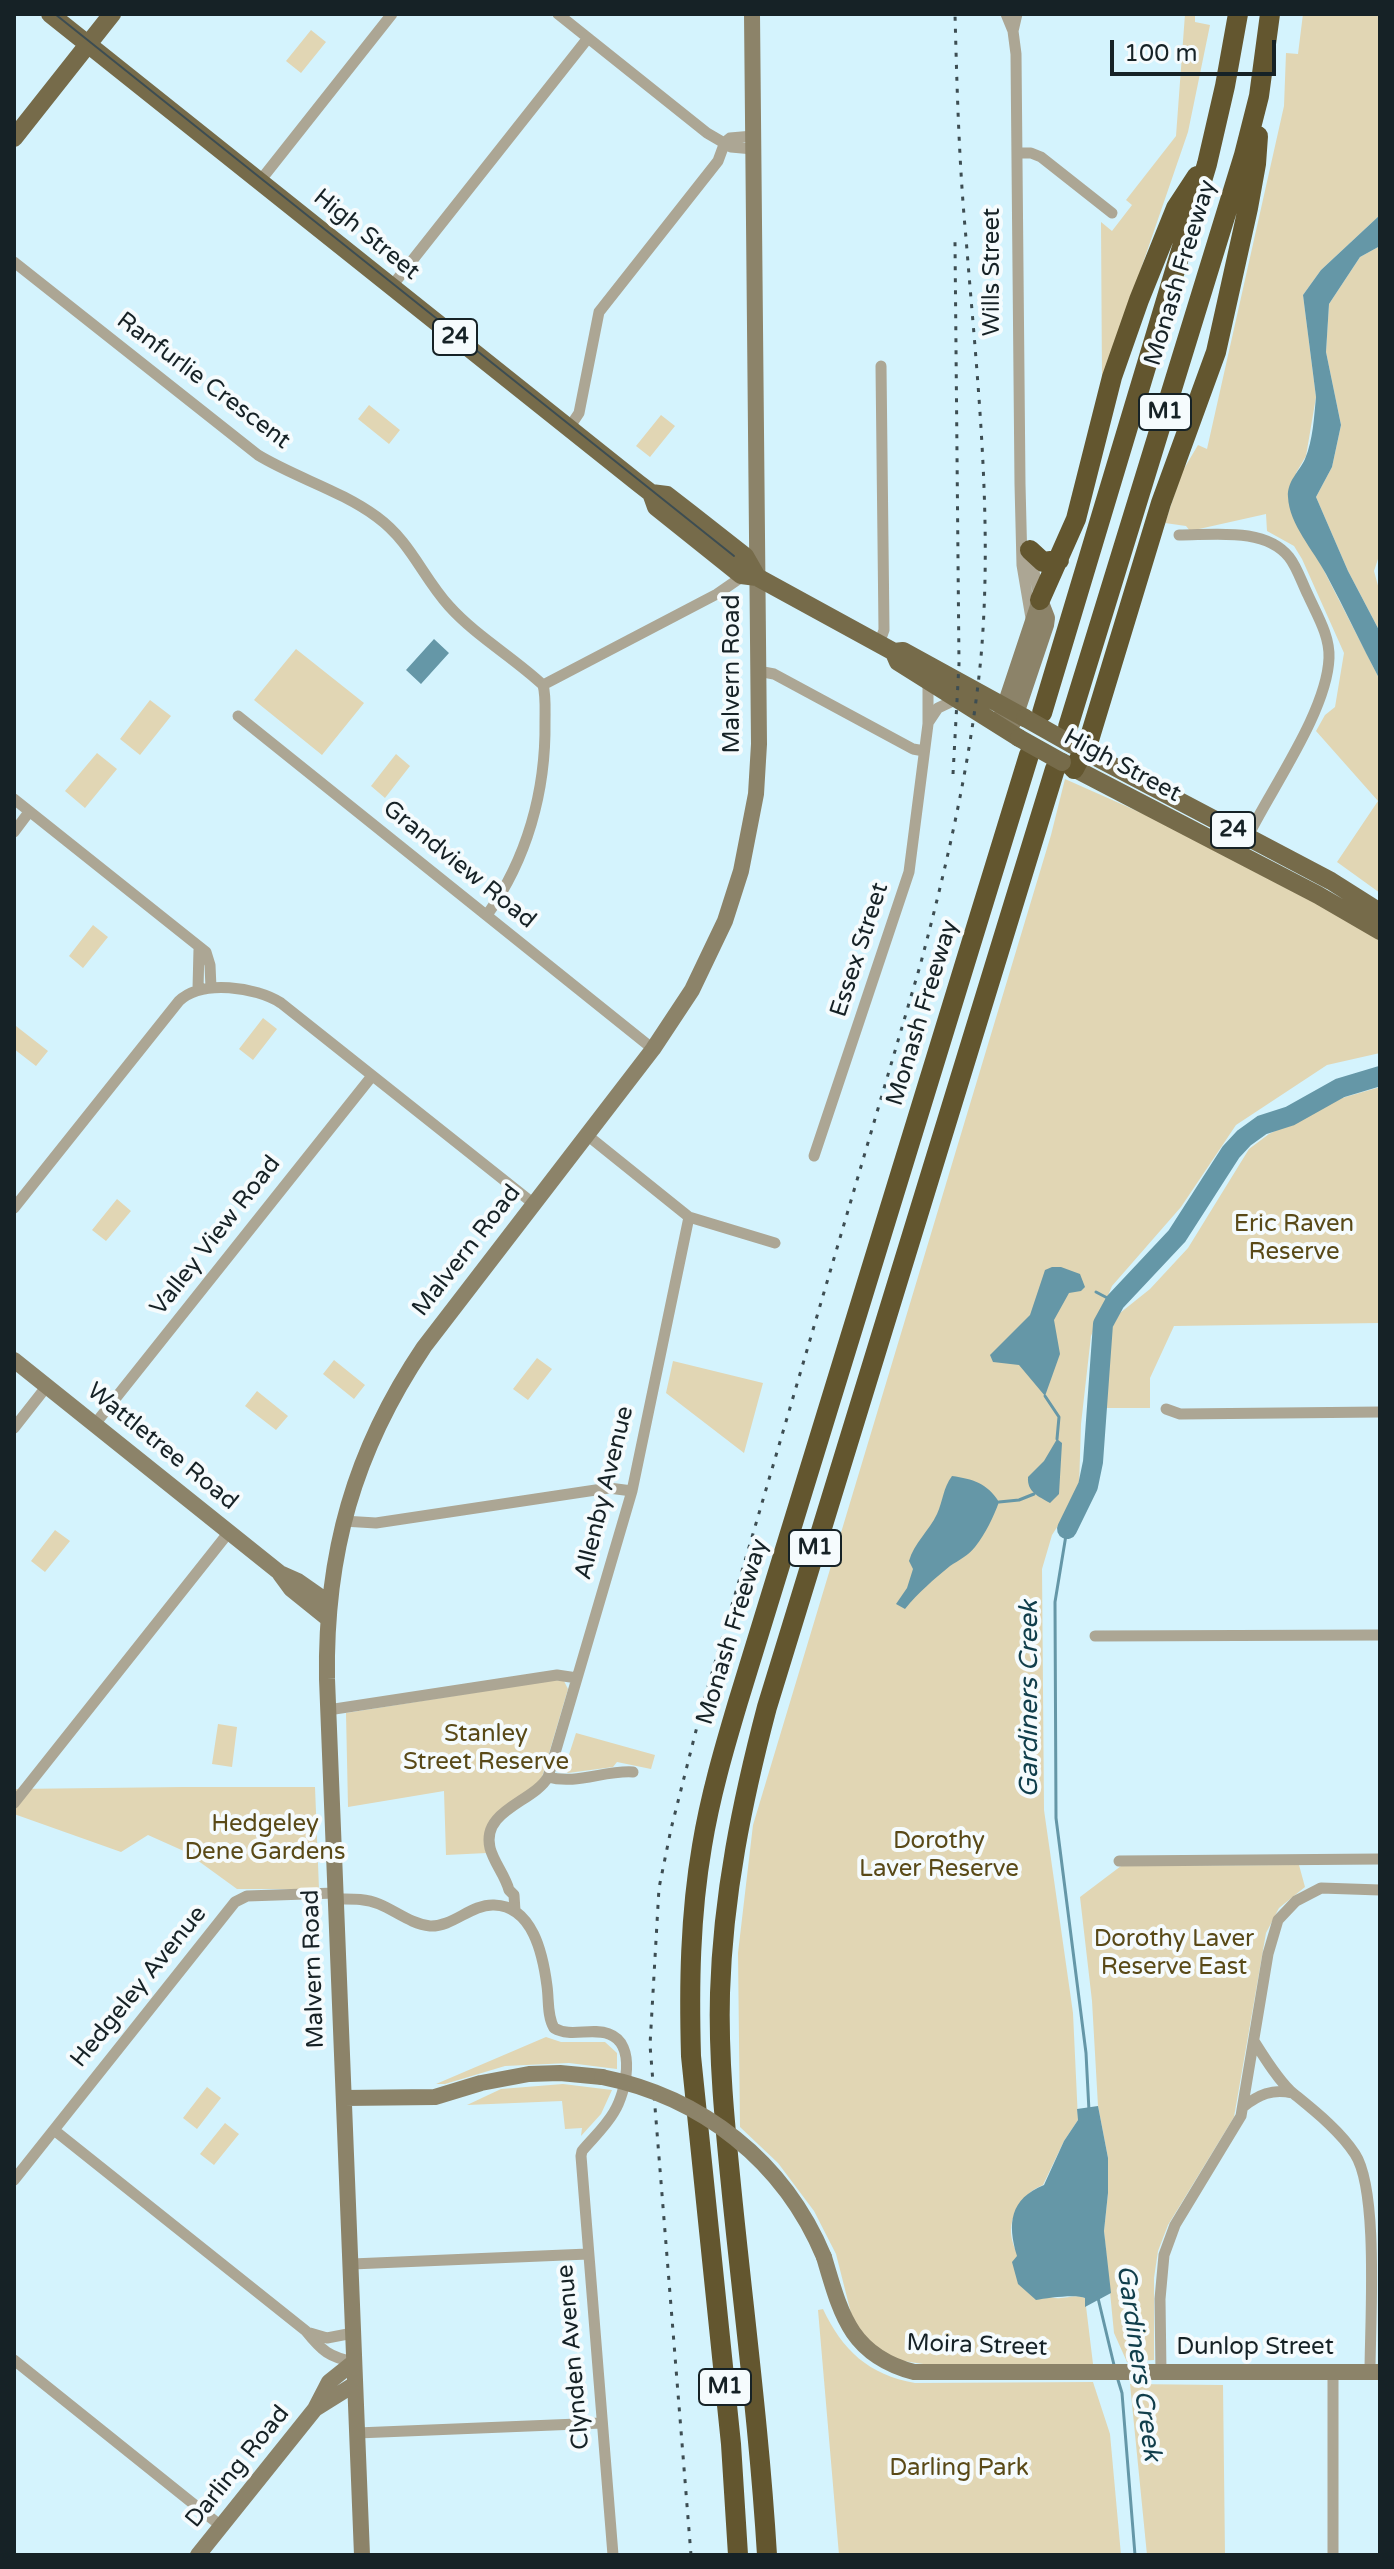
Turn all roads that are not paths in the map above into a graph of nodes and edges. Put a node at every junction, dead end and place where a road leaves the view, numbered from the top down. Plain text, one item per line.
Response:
1 (50, 14) edge
2 (112, 14) edge
3 (392, 14) edge
4 (558, 14) edge
5 (752, 14) edge
6 (1006, 14) edge
7 (1017, 14) edge
8 (1238, 14) edge
9 (1270, 14) edge
10 (1013, 31) junction
11 (588, 38) junction
12 (88, 44) junction
13 (1259, 96) junction
14 (14, 138) edge
15 (725, 142) junction
16 (753, 142) junction
17 (1017, 153) junction
18 (1207, 164) junction
19 (260, 181) junction
20 (1112, 213) dead end
21 (14, 262) edge
22 (392, 286) junction
23 (881, 366) dead end
24 (569, 428) junction
25 (1022, 512) junction
26 (1179, 535) dead end
27 (1030, 550) junction
28 (1059, 560) junction
29 (750, 576) junction
30 (1040, 600) junction
31 (1031, 622) junction
32 (887, 648) junction
33 (758, 671) junction
34 (928, 680) junction
35 (543, 685) junction
36 (957, 699) junction
37 (1022, 713) junction
38 (238, 716) dead end
39 (928, 724) junction
40 (1068, 727) dead end
41 (1014, 738) junction
42 (924, 751) junction
43 (1072, 761) junction
44 (14, 799) edge
45 (29, 812) junction
46 (14, 832) edge
47 (1247, 838) junction
48 (1240, 856) junction
49 (1380, 912) edge
50 (487, 915) junction
51 (1380, 931) edge
52 (199, 949) junction
53 (211, 988) junction
54 (198, 989) junction
55 (653, 1049) junction
56 (372, 1076) junction
57 (587, 1135) junction
58 (814, 1156) dead end
59 (534, 1204) junction
60 (14, 1208) edge
61 (689, 1217) junction
62 (775, 1243) dead end
63 (14, 1360) edge
64 (47, 1386) junction
65 (1166, 1409) dead end
66 (1380, 1412) edge
67 (95, 1424) junction
68 (14, 1428) edge
69 (632, 1491) junction
70 (343, 1521) junction
71 (229, 1532) junction
72 (328, 1610) junction
73 (1380, 1635) edge
74 (1095, 1636) dead end
75 (577, 1678) junction
76 (328, 1710) junction
77 (633, 1772) dead end
78 (548, 1777) junction
79 (14, 1803) edge
80 (1380, 1859) edge
81 (1119, 1861) dead end
82 (509, 1890) junction
83 (1380, 1890) edge
84 (336, 1896) junction
85 (496, 1905) junction
86 (515, 1911) junction
87 (1254, 2041) junction
88 (1292, 2093) junction
89 (344, 2098) junction
90 (1243, 2107) junction
91 (54, 2130) junction
92 (14, 2180) edge
93 (588, 2254) junction
94 (352, 2264) junction
95 (306, 2331) junction
96 (353, 2333) junction
97 (14, 2360) edge
98 (354, 2362) junction
99 (1130, 2372) joint
100 (1161, 2372) junction
101 (1375, 2372) edge
102 (1333, 2373) junction
103 (355, 2384) junction
104 (314, 2410) junction
105 (602, 2423) junction
106 (357, 2427) junction
107 (221, 2526) junction
108 (198, 2555) edge
109 (362, 2555) edge
110 (613, 2555) edge
111 (738, 2555) edge
112 (767, 2555) edge
113 (1333, 2555) edge

1 - 12 main road, High Street / 24
2 - 12 main road
3 - 19 street
4 - 11 street
5 - 16 main road, Malvern Road
6 - 10 street, Wills Street
7 - 10 street, Wills Street
8 - 18 highway, Monash Freeway / M1
9 - 13 highway, Monash Freeway / M1
10 - 17 street, Wills Street
11 - 15 street
11 - 22 street
12 - 14 main road
12 - 19 main road, High Street / 24
13 - 40 highway, Monash Freeway / M1
13 - 43 highway
15 - 16 street
15 - 24 street
16 - 29 main road, Malvern Road
17 - 20 street
17 - 25 street, Wills Street
18 - 28 highway
18 - 37 highway, Monash Freeway / M1
19 - 22 main road, High Street / 24
21 - 35 street, Ranfurlie Crescent
22 - 24 main road, High Street / 24
23 - 32 street
24 - 29 main road, High Street / 24
25 - 27 street, Wills Street
25 - 31 street, Wills Street
26 - 47 street
27 - 28 highway
27 - 30 street, Wills Street
28 - 30 highway
29 - 32 main road, High Street / 24
29 - 33 main road, Malvern Road
29 - 35 street
30 - 31 main road, Wills Street
30 - 37 main road, Wills Street
31 - 37 main road, Wills Street
32 - 34 main road, High Street / 24
32 - 37 main road, High Street / 24
33 - 42 street
33 - 55 main road, Malvern Road
34 - 36 main road, High Street / 24
34 - 39 street, Essex Street
35 - 50 street
36 - 39 street
36 - 41 main road, High Street / 24
37 - 41 main road, Wills Street
37 - 43 main road, High Street / 24, bridge
38 - 50 street, Grandview Road
39 - 42 street, Essex Street
41 - 43 main road, High Street / 24, bridge
41 - 111 highway, Monash Freeway / M1
42 - 58 street, Essex Street
43 - 47 main road, High Street / 24
43 - 48 main road, High Street / 24
43 - 112 highway, M1
44 - 45 street
45 - 46 street
45 - 52 street
47 - 48 street
47 - 49 main road, High Street / 24
48 - 51 main road, High Street / 24
50 - 55 street, Grandview Road
52 - 53 street
52 - 54 street
53 - 54 street
53 - 56 street
54 - 60 street
55 - 57 main road, Malvern Road
56 - 59 street
56 - 67 street, Valley View Road
57 - 59 main road, Malvern Road
57 - 61 street
59 - 70 main road, Malvern Road
61 - 62 street
61 - 69 street, Allenby Avenue
63 - 64 main road, Wattletree Road
64 - 67 main road, Wattletree Road
64 - 68 street
65 - 66 street
67 - 71 main road, Wattletree Road
69 - 70 street
69 - 75 street, Allenby Avenue
70 - 72 main road, Malvern Road
71 - 72 main road, Wattletree Road
71 - 79 street
72 - 76 main road, Malvern Road
73 - 74 street
75 - 76 street
75 - 78 street, Allenby Avenue
76 - 84 main road, Malvern Road
77 - 78 street
78 - 82 street
80 - 81 street
82 - 85 street
82 - 86 street
83 - 87 street
84 - 85 street, Hedgeley Avenue
84 - 89 main road, Malvern Road
84 - 91 street, Hedgeley Avenue
85 - 86 street
86 - 93 street, Clynden Avenue
87 - 88 street
87 - 90 street
88 - 90 street
88 - 101 street
89 - 94 main road, Malvern Road
89 - 99 main road, Moira Street, bridge
90 - 100 street
91 - 92 street, Hedgeley Avenue
91 - 95 street
93 - 94 street
93 - 105 street, Clynden Avenue
94 - 96 main road, Malvern Road
95 - 96 street
95 - 98 street
96 - 98 main road, Malvern Road
97 - 107 street
98 - 103 main road, Malvern Road
98 - 104 main road, Darling Road
99 - 100 main road, Dunlop Street
100 - 102 main road, Dunlop Street
101 - 102 main road, Dunlop Street
102 - 113 street
103 - 104 main road, Darling Road
103 - 106 main road, Malvern Road
104 - 106 main road
104 - 107 main road, Darling Road
105 - 106 street
105 - 110 street, Clynden Avenue
106 - 109 main road, Malvern Road
107 - 108 main road, Darling Road

